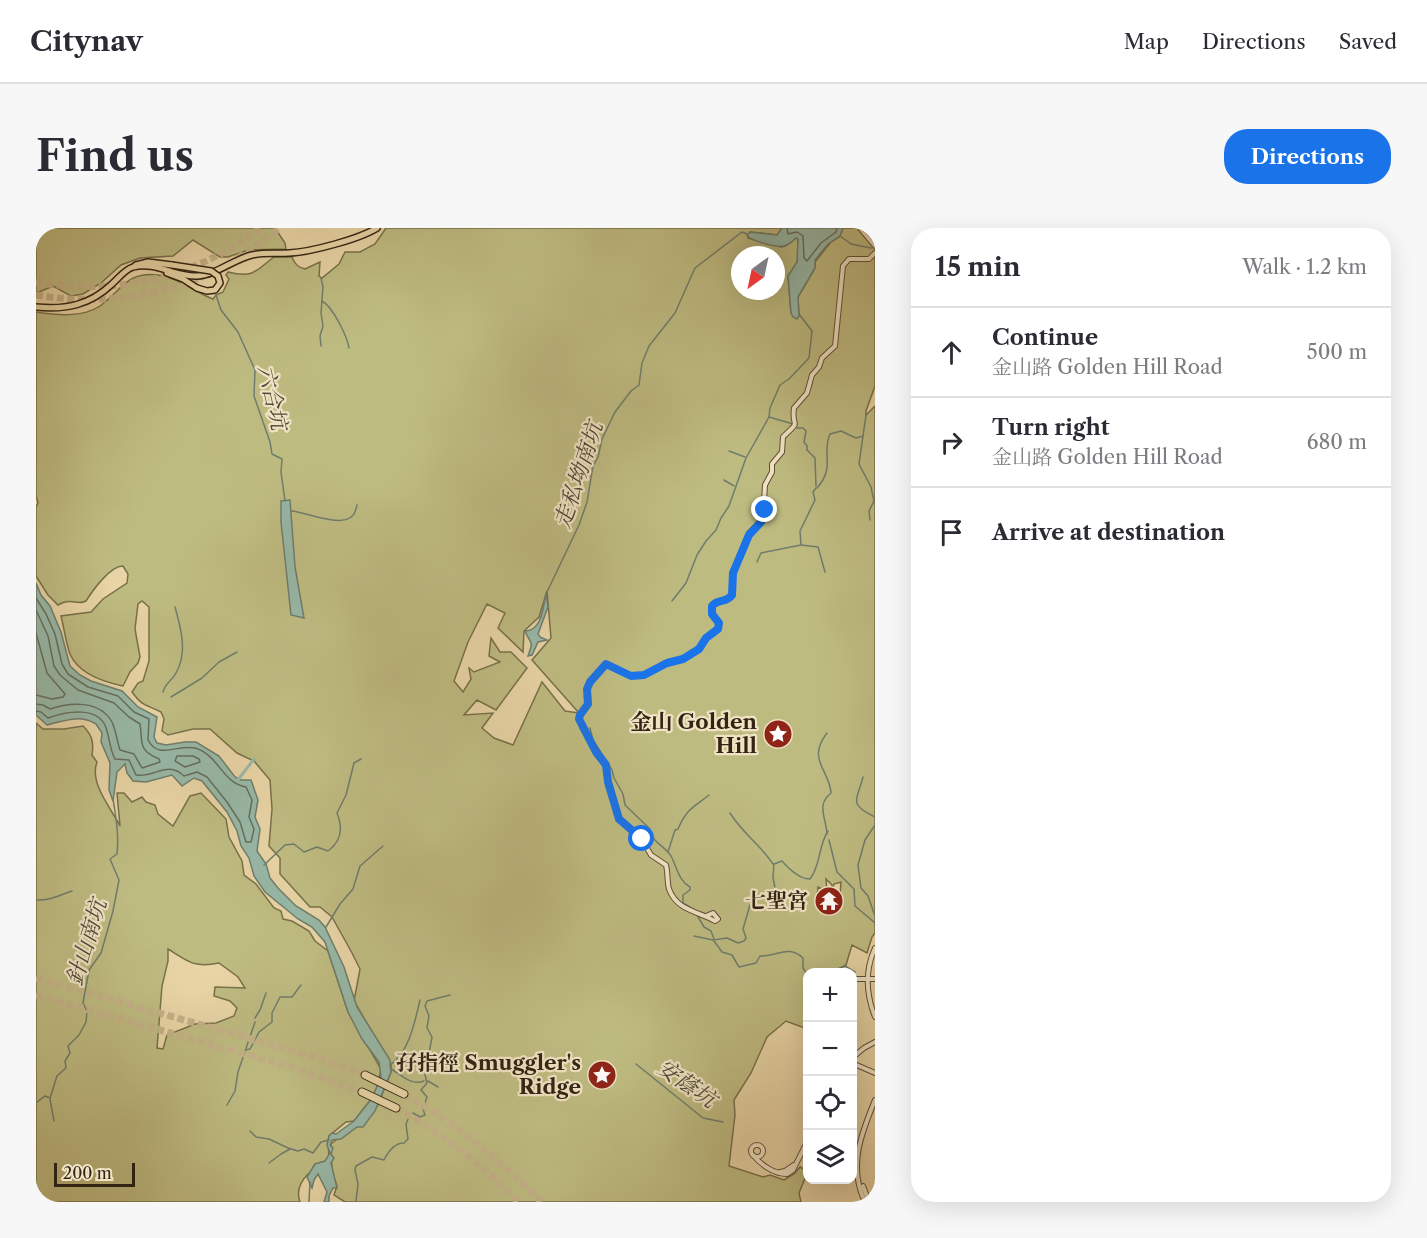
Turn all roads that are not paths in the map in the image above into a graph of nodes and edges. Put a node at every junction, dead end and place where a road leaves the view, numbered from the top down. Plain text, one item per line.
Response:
1 (377, 228) edge
2 (860, 228) edge
3 (875, 246) edge
4 (875, 253) edge
5 (152, 266) junction
6 (129, 269) junction
7 (36, 307) edge
8 (706, 916) dead end
9 (875, 948) edge
10 (857, 979) edge
11 (868, 979) junction
12 (875, 980) edge
13 (875, 1017) edge
14 (875, 1042) edge
15 (857, 1054) edge
16 (857, 1065) edge
17 (875, 1073) edge
18 (365, 1075) tunnel mouth
19 (362, 1092) tunnel mouth
20 (404, 1094) tunnel mouth
21 (875, 1100) edge
22 (396, 1108) tunnel mouth
23 (803, 1148) edge
24 (753, 1155) junction
25 (762, 1155) junction
26 (764, 1165) junction
27 (867, 1202) edge

1 - 5 main road
2 - 3 street
4 - 8 street
5 - 6 main road
5 - 6 main road, bridge
6 - 7 main road
9 - 11 street
10 - 11 street
11 - 12 street
11 - 13 street
14 - 15 street
16 - 17 street
18 - 20 highway
19 - 22 highway
21 - 27 street
23 - 26 street
24 - 25 street
24 - 25 street
24 - 26 street
25 - 26 street

